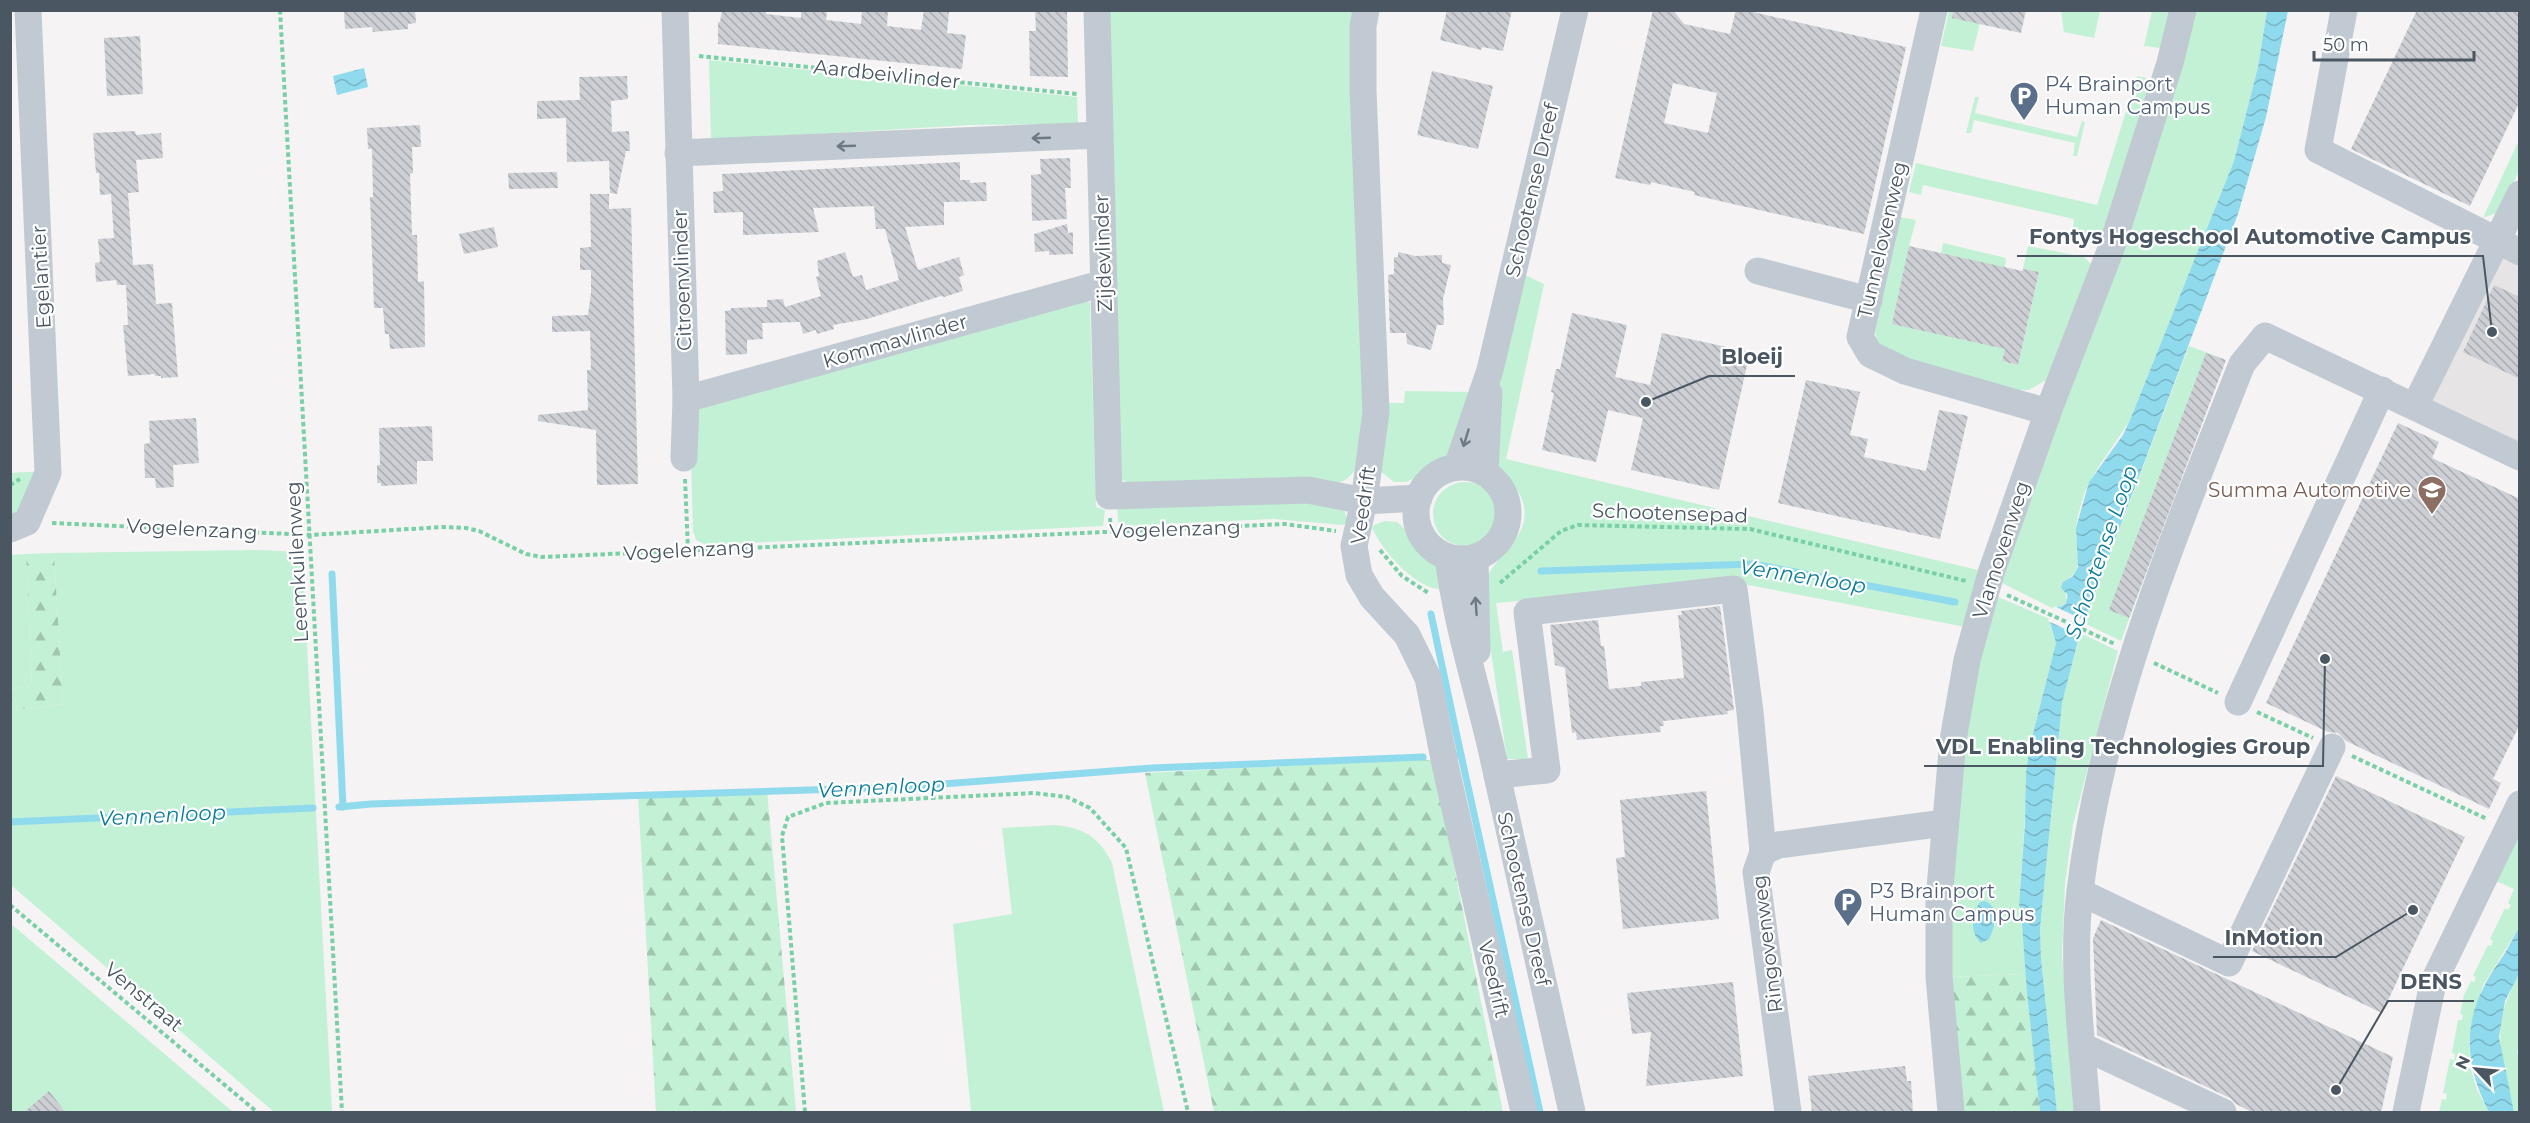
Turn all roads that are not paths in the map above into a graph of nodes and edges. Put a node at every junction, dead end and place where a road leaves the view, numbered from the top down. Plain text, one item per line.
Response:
1 (28, 10) edge
2 (675, 10) edge
3 (1096, 10) edge
4 (1366, 10) edge
5 (1575, 10) edge
6 (1934, 10) edge
7 (2183, 10) edge
8 (2344, 10) edge
9 (1100, 135) junction
10 (678, 153) junction
11 (2520, 194) edge
12 (2509, 246) edge
13 (1758, 271) dead end
14 (1104, 283) junction
15 (1869, 300) junction
16 (1490, 370) junction
17 (2382, 390) junction
18 (686, 399) junction
19 (2415, 406) junction
20 (2048, 412) junction
21 (2520, 457) edge
22 (684, 458) road end
23 (1457, 467) junction
24 (1485, 472) junction
25 (1109, 496) joint
26 (1364, 501) junction
27 (1418, 511) junction
28 (19, 525) edge
29 (1448, 557) junction
30 (1475, 558) junction
31 (1464, 597) junction
32 (2238, 702) road end
33 (2332, 747) road end
34 (1497, 775) junction
35 (2520, 804) edge
36 (1944, 823) junction
37 (1763, 852) junction
38 (2080, 892) junction
39 (2082, 1046) junction
40 (1524, 1113) edge
41 (1572, 1113) edge
42 (1788, 1113) edge
43 (1951, 1113) edge
44 (2087, 1113) edge
45 (2223, 1113) edge
46 (2406, 1113) edge

1 - 28 street, Egelantier
2 - 10 street, Citroenvlinder
3 - 9 street, Zijdevlinder
4 - 26 street, Veedrift
5 - 16 street, Schootense Dreef
6 - 15 street, Tunnelovenweg
7 - 20 street, Vlamovenweg
8 - 12 street
9 -> 10 street
9 - 14 street, Zijdevlinder
10 - 18 street, Citroenvlinder
11 - 12 street
12 - 19 street
13 - 15 street
14 - 18 street, Kommavlinder
14 - 25 street, Zijdevlinder
15 - 20 street, Tunnelovenweg
16 -> 23 street, Schootense Dreef
16 - 24 street, Schootense Dreef
17 - 19 street
17 - 32 street
17 - 38 street
18 - 22 street, Citroenvlinder
19 - 21 street
20 - 36 street, Vlamovenweg
23 - 24 street
23 - 27 street
24 - 30 street
25 - 26 street, Vogelenzang
26 - 27 street, Vogelenzang
26 - 40 street, Veedrift
27 - 29 street
29 - 30 street
29 - 31 street, Schootense Dreef
31 -> 30 street, Schootense Dreef
31 - 34 street, Schootense Dreef
33 - 38 street
34 - 37 street
34 - 41 street, Schootense Dreef
35 - 46 street
36 - 37 street, Ringovenweg
36 - 43 street, Vlamovenweg
37 - 42 street, Ringovenweg
38 - 39 street
39 - 44 street
39 - 45 street

